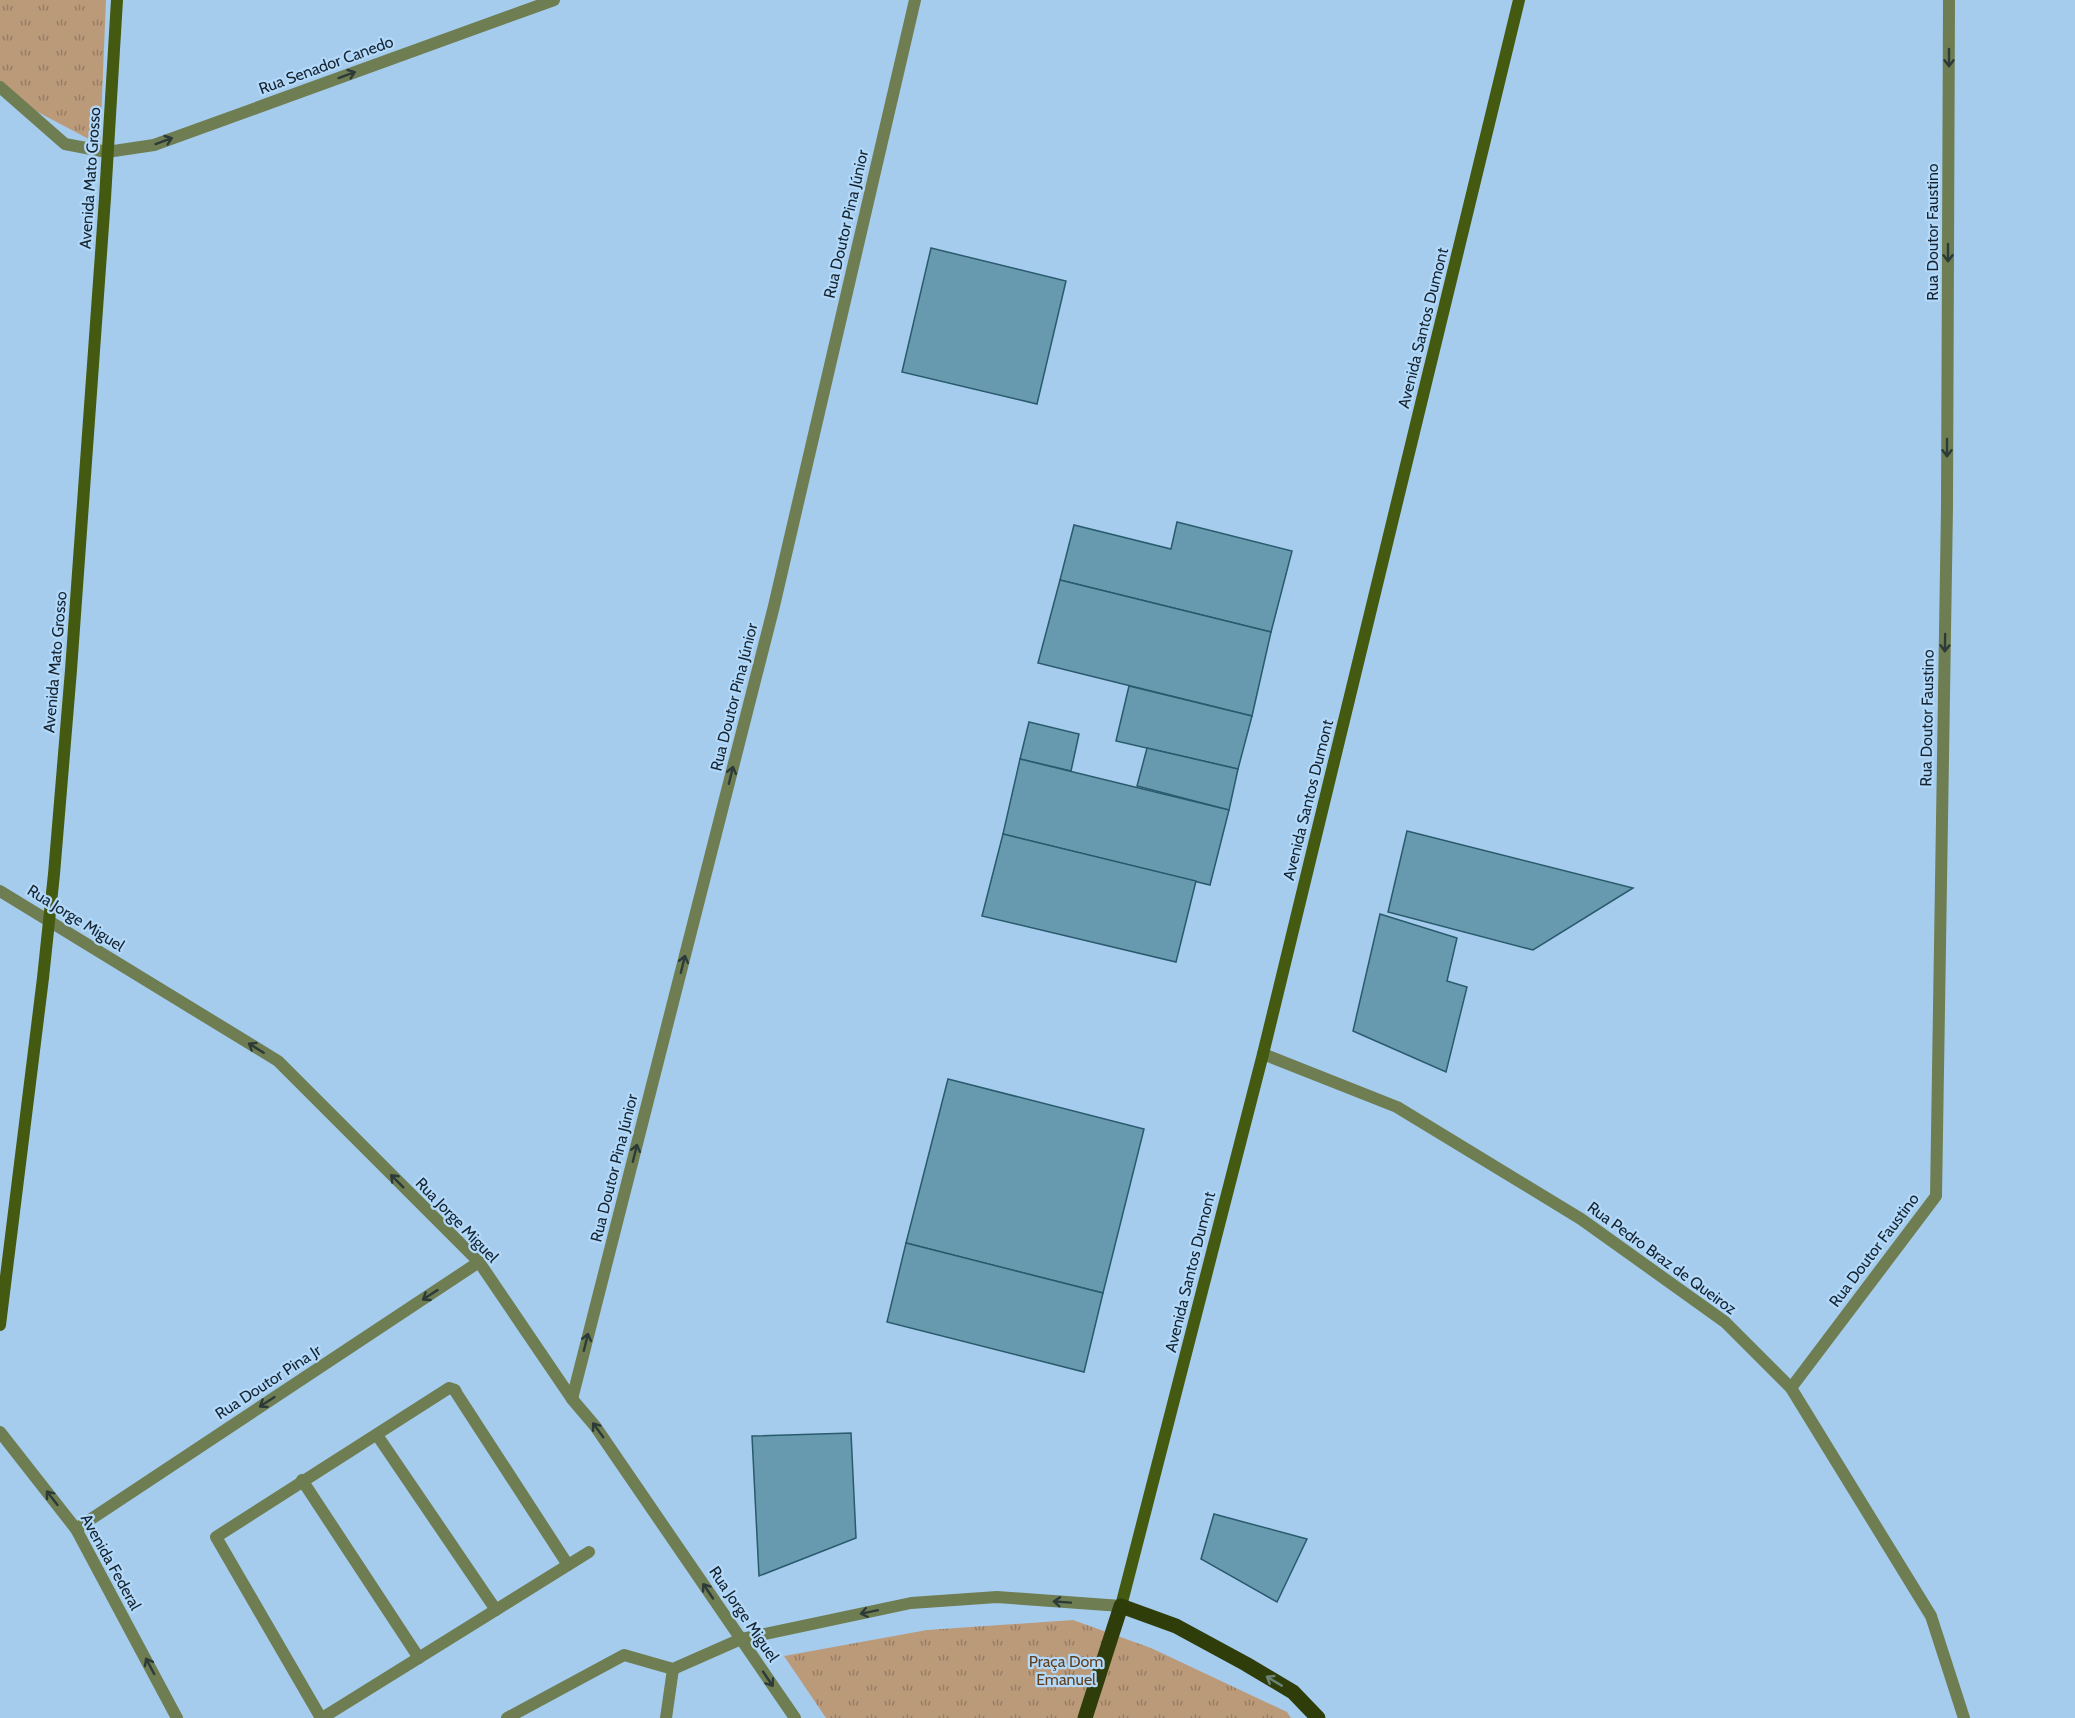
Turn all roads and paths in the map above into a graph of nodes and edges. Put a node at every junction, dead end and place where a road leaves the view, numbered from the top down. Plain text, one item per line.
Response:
1 (117, 0) edge
2 (554, 0) edge
3 (915, 0) edge
4 (1519, 0) edge
5 (1949, 0) edge
6 (0, 87) edge
7 (106, 152) junction
8 (0, 891) edge
9 (49, 921) junction
10 (1263, 1054) junction
11 (479, 1262) junction
12 (0, 1319) edge
13 (1791, 1388) junction
14 (572, 1399) junction
15 (0, 1432) edge
16 (377, 1435) junction
17 (302, 1480) junction
18 (76, 1528) junction
19 (589, 1552) dead end
20 (568, 1565) junction
21 (1121, 1606) junction
22 (496, 1610) junction
23 (741, 1639) junction
24 (419, 1658) junction
25 (673, 1669) junction
26 (177, 1718) edge
27 (321, 1718) edge
28 (507, 1718) edge
29 (666, 1718) edge
30 (795, 1718) edge
31 (1084, 1718) edge
32 (1318, 1718) edge
33 (1964, 1718) edge

1 - 7 street, Avenida Mato Grosso
7 -> 2 street, Rua Senador Canedo
14 -> 3 street, Rua Doutor Pina Júnior
4 - 10 street, Avenida Santos Dumont
5 -> 13 street, Rua Doutor Faustino
6 - 7 street, Rua Senador Canedo
7 - 9 street, Avenida Mato Grosso
8 - 9 street, Rua Jorge Miguel
11 -> 9 street, Rua Jorge Miguel
9 - 12 street, Avenida Mato Grosso
10 - 13 street, Rua Pedro Braz de Queiroz
10 - 21 street, Avenida Santos Dumont
11 - 14 street, Rua Jorge Miguel
11 -> 18 street, Rua Doutor Pina Jr
13 - 33 street, Rua Pedro Braz de Queiroz
23 -> 14 street, Rua Jorge Miguel
18 -> 15 street, Avenida Federal
16 - 17 street
16 - 20 street
16 - 22 street
17 - 24 street
17 - 27 street
26 -> 18 street, Avenida Federal
19 - 20 street
20 - 22 street
21 -> 23 street
21 - 31 main road
32 -> 21 main road
22 - 24 street
23 - 25 street
23 -> 30 street, Rua Jorge Miguel
24 - 27 street
25 - 28 street
25 - 29 street

